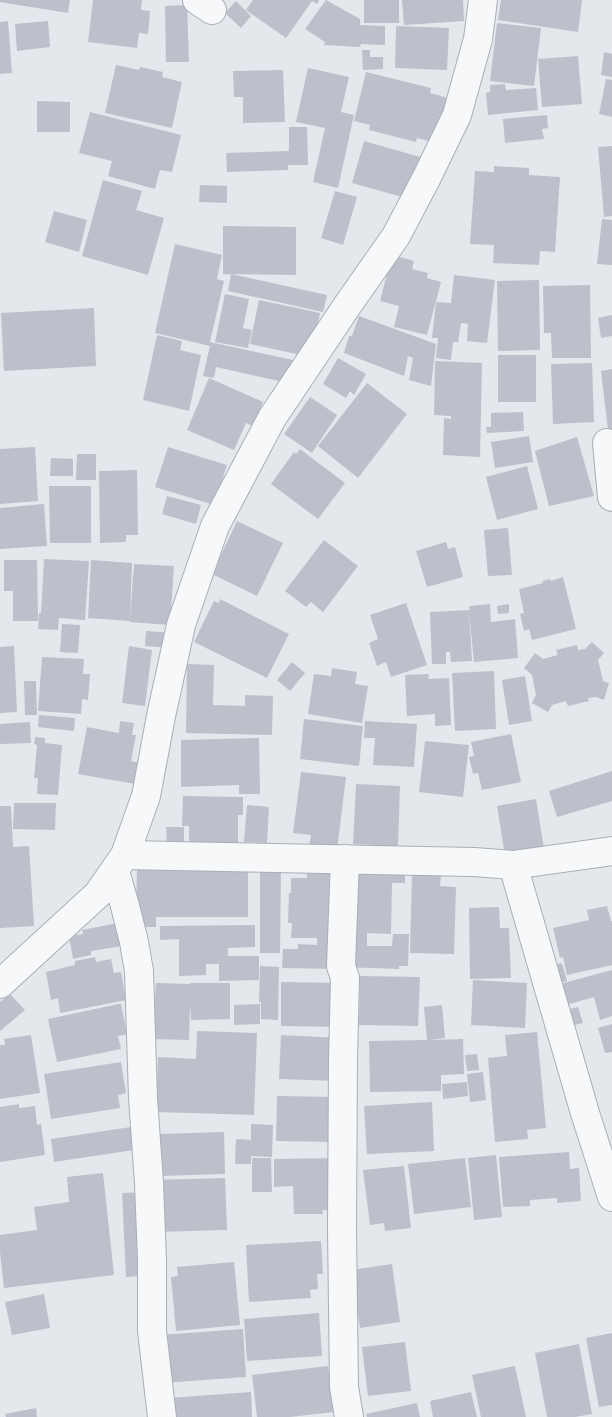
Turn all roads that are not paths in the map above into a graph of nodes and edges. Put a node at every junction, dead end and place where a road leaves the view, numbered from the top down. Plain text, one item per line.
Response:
1 (483, 0) edge
2 (607, 443) dead end
3 (612, 497) edge
4 (612, 851) edge
5 (345, 860) junction
6 (120, 863) junction
7 (513, 865) junction
8 (0, 984) edge
9 (612, 1197) edge
10 (162, 1417) edge
11 (349, 1417) edge

1 - 6 street
2 - 3 street
4 - 7 street
5 - 6 street
5 - 7 street
5 - 11 street
6 - 8 street
6 - 10 street
7 - 9 street

